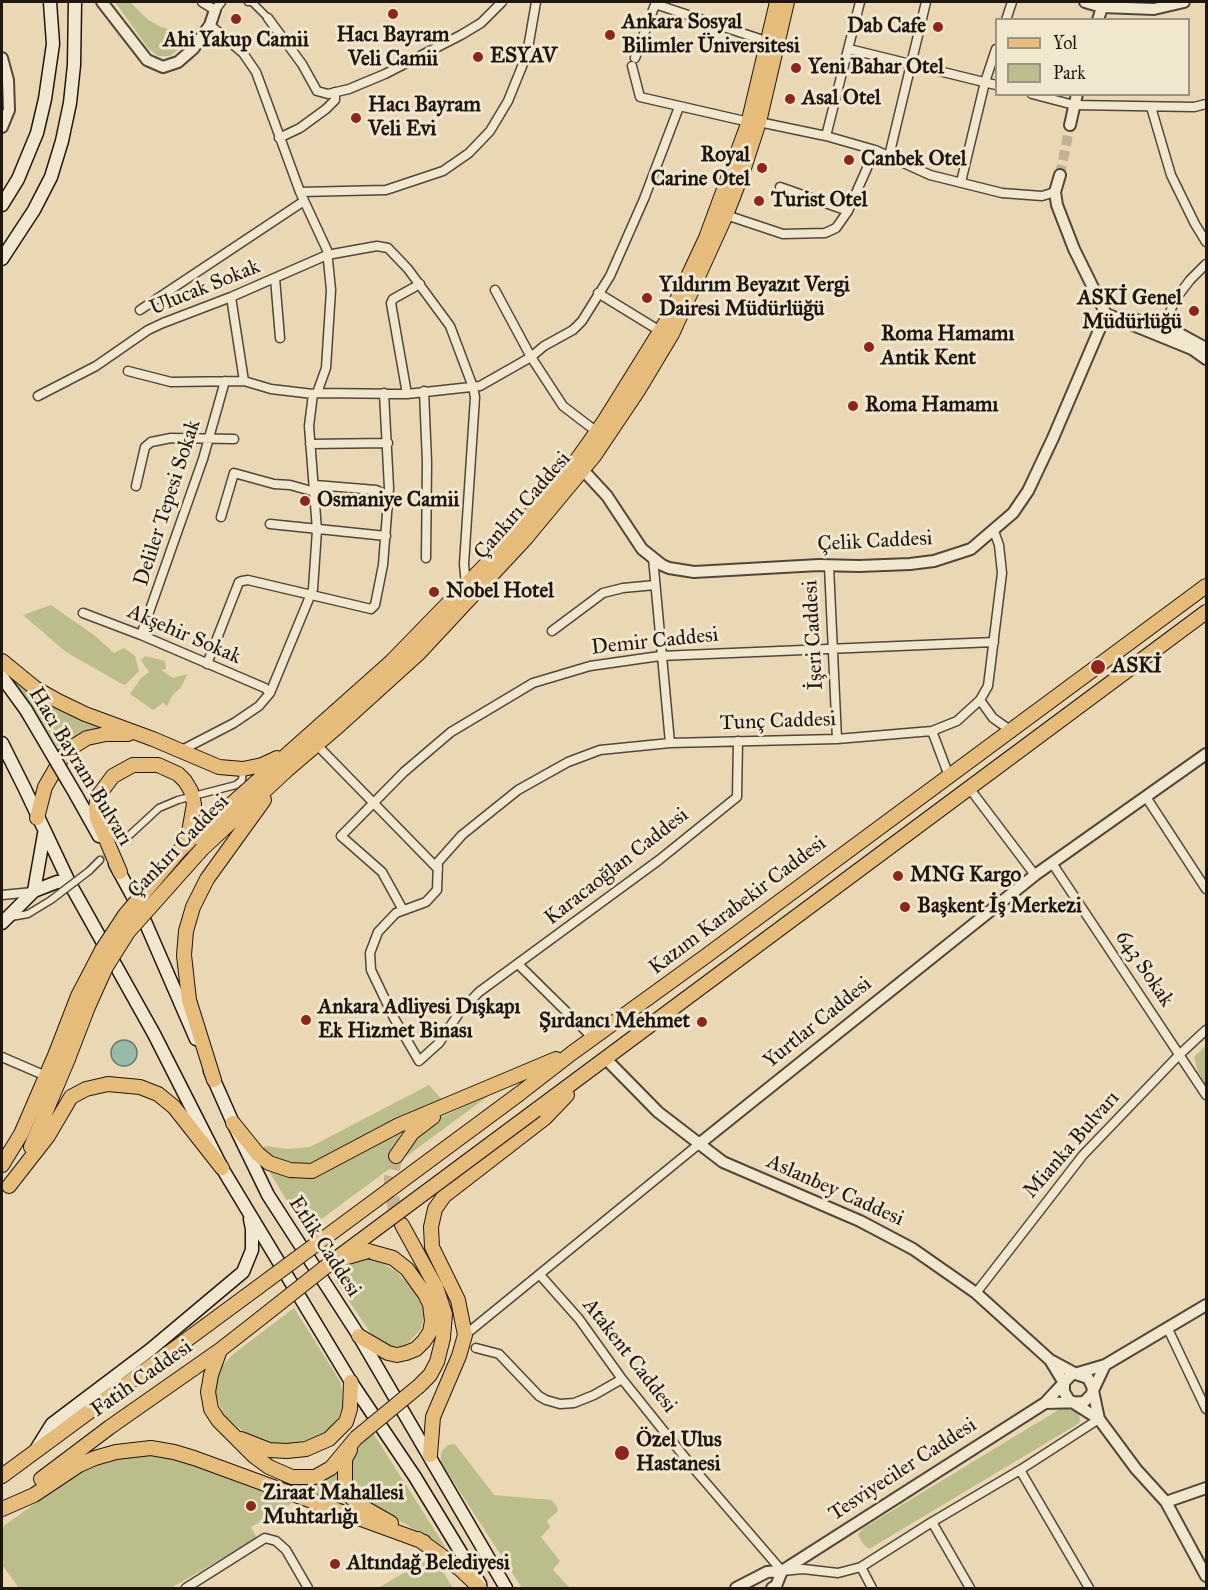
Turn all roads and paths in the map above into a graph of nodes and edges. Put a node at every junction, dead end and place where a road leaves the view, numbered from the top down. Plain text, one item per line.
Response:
1 (50, 2) edge
2 (75, 2) edge
3 (102, 2) edge
4 (201, 2) edge
5 (248, 2) edge
6 (502, 2) edge
7 (536, 2) edge
8 (777, 2) edge
9 (787, 2) edge
10 (860, 2) edge
11 (926, 2) edge
12 (1012, 2) edge
13 (1085, 2) edge
14 (1184, 2) edge
15 (655, 3) edge
16 (218, 4) edge
17 (1102, 6) junction
18 (268, 18) joint
19 (1007, 18) edge
20 (1099, 18) edge
21 (210, 25) junction
22 (766, 41) junction
23 (849, 49) junction
24 (995, 52) edge
25 (2, 58) edge
26 (910, 63) junction
27 (985, 82) junction
28 (995, 85) edge
29 (335, 92) junction
30 (1047, 96) edge
31 (1076, 100) edge
32 (1206, 104) edge
33 (680, 106) junction
34 (1151, 107) junction
35 (754, 122) junction
36 (1070, 125) tunnel mouth
37 (2, 127) edge
38 (826, 136) junction
39 (279, 138) junction
40 (875, 150) junction
41 (889, 156) junction
42 (1060, 175) tunnel mouth
43 (961, 182) junction
44 (780, 187) dead end
45 (1055, 192) junction
46 (302, 197) junction
47 (2, 205) edge
48 (848, 211) junction
49 (726, 215) junction
50 (1206, 242) edge
51 (327, 255) junction
52 (2, 259) edge
53 (1206, 264) edge
54 (275, 278) junction
55 (420, 284) junction
56 (495, 290) dead end
57 (598, 293) junction
58 (231, 297) junction
59 (140, 310) dead end
60 (1106, 314) junction
61 (660, 331) junction
62 (1164, 331) junction
63 (280, 339) dead end
64 (1206, 348) edge
65 (531, 357) junction
66 (1206, 358) edge
67 (128, 371) dead end
68 (225, 381) junction
69 (244, 381) junction
70 (473, 387) junction
71 (423, 391) junction
72 (315, 393) junction
73 (384, 393) junction
74 (407, 394) junction
75 (38, 396) dead end
76 (597, 432) junction
77 (209, 438) junction
78 (234, 439) dead end
79 (388, 443) junction
80 (310, 444) junction
81 (583, 470) junction
82 (135, 486) dead end
83 (315, 488) junction
84 (388, 496) junction
85 (221, 517) dead end
86 (270, 524) dead end
87 (317, 530) junction
88 (994, 531) junction
89 (386, 537) junction
90 (426, 558) dead end
91 (653, 558) junction
92 (829, 566) junction
93 (655, 585) junction
94 (466, 586) junction
95 (1206, 586) edge
96 (310, 594) junction
97 (1206, 612) edge
98 (83, 613) dead end
99 (552, 631) dead end
100 (141, 635) junction
101 (994, 642) junction
102 (833, 647) junction
103 (660, 656) junction
104 (2, 662) edge
105 (207, 664) junction
106 (2, 677) edge
107 (270, 693) junction
108 (980, 700) junction
109 (1010, 730) junction
110 (932, 731) junction
111 (153, 739) junction
112 (837, 739) junction
113 (738, 741) junction
114 (670, 742) junction
115 (2, 743) edge
116 (317, 745) junction
117 (180, 751) junction
118 (291, 751) junction
119 (1206, 754) edge
120 (243, 769) junction
121 (287, 770) junction
122 (949, 776) junction
123 (970, 789) junction
124 (192, 797) junction
125 (1146, 797) junction
126 (373, 804) junction
127 (38, 818) junction
128 (44, 833) junction
129 (121, 843) tunnel mouth
130 (182, 849) junction
131 (100, 860) tunnel mouth
132 (1052, 863) junction
133 (438, 869) junction
134 (120, 872) junction
135 (1035, 875) junction
136 (69, 882) junction
137 (1206, 889) edge
138 (34, 891) junction
139 (2, 895) edge
140 (140, 910) joint
141 (404, 910) junction
142 (5, 920) edge
143 (518, 964) junction
144 (1206, 1030) edge
145 (594, 1038) junction
146 (572, 1053) junction
147 (1179, 1055) junction
148 (62, 1056) junction
149 (2, 1057) edge
150 (605, 1058) junction
151 (587, 1074) junction
152 (46, 1076) junction
153 (214, 1080) junction
154 (476, 1093) junction
155 (1206, 1095) edge
156 (233, 1124) junction
157 (699, 1144) junction
158 (396, 1156) tunnel mouth
159 (2, 1166) edge
160 (222, 1168) junction
161 (5, 1190) edge
162 (247, 1209) junction
163 (402, 1225) tunnel mouth
164 (295, 1260) joint
165 (333, 1261) junction
166 (540, 1275) junction
167 (307, 1282) joint
168 (976, 1293) junction
169 (1206, 1305) edge
170 (1168, 1329) junction
171 (465, 1335) junction
172 (359, 1336) junction
173 (476, 1348) dead end
174 (220, 1350) junction
175 (1050, 1360) junction
176 (1105, 1365) junction
177 (1076, 1374) junction
178 (622, 1378) junction
179 (351, 1382) junction
180 (1064, 1383) junction
181 (1093, 1390) junction
182 (1074, 1402) junction
183 (1045, 1403) junction
184 (1206, 1409) edge
185 (1099, 1419) junction
186 (236, 1437) junction
187 (356, 1438) junction
188 (36, 1450) junction
189 (430, 1455) junction
190 (1020, 1470) junction
191 (2, 1476) edge
192 (1206, 1488) edge
193 (1166, 1502) junction
194 (2, 1509) edge
195 (932, 1522) junction
196 (424, 1542) junction
197 (861, 1567) junction
198 (782, 1571) junction
199 (1206, 1576) edge
200 (186, 1588) edge
201 (308, 1588) edge
202 (481, 1588) edge
203 (506, 1588) edge
204 (736, 1588) edge
205 (772, 1588) edge
206 (873, 1588) edge
207 (970, 1588) edge
208 (1089, 1588) edge

1 - 47 main road
2 - 52 main road
3 - 21 street
4 - 16 street
5 - 18 street
6 - 29 street
7 - 46 street
8 - 22 main road, Çankırı Caddesi
9 - 35 main road, Çankırı Caddesi
10 - 23 street
11 - 26 street
12 - 19 street
13 - 17 street
14 - 17 street
15 - 22 street
15 - 33 street
16 - 21 street
17 - 20 street
18 - 29 street
21 - 39 street
22 - 35 main road, Çankırı Caddesi
23 - 26 street
23 - 38 street
24 - 27 street
25 - 37 street
26 - 27 street
26 - 41 street
27 - 28 street
27 - 43 street
29 - 39 street
30 - 31 street
31 - 34 street
31 - 36 street
32 - 34 street
33 - 35 street
33 - 57 street
34 - 50 street
35 - 38 street
35 - 49 main road, Çankırı Caddesi
35 - 61 main road, Çankırı Caddesi
38 - 40 street
39 - 46 street
40 - 41 street
40 - 48 street
41 - 43 street
42 - 45 street
43 - 45 street
44 - 48 street
45 - 60 street
46 - 51 street
46 - 59 street
48 - 49 street
49 - 81 main road, Çankırı Caddesi
51 - 54 street, Ulucak Sokak
51 - 55 street, Ulucak Sokak
51 - 72 street
53 - 62 street
54 - 58 street, Ulucak Sokak
54 - 63 street
55 - 70 street
55 - 74 street
56 - 65 street
57 - 61 street
57 - 65 street
58 - 69 street
58 - 75 street, Ulucak Sokak
60 - 62 street
60 - 88 street, Çelik Caddesi
61 - 76 main road, Çankırı Caddesi
62 - 64 street
62 - 66 street
65 - 70 street
65 - 76 street
67 - 68 street
68 - 69 street
68 - 77 street, Deliler Tepesi Sokak
69 - 72 street
70 - 71 street
70 - 94 street
71 - 74 street
71 - 90 street
72 - 73 street
72 - 80 street
73 - 74 street
73 - 79 street
76 - 94 main road, Çankırı Caddesi
77 - 78 street
77 - 82 street
77 - 100 street, Deliler Tepesi Sokak
79 - 80 street
79 - 84 street
80 - 83 street
81 - 91 street
81 - 116 main road, Çankırı Caddesi
83 - 84 street
83 - 85 street
83 - 87 street
84 - 89 street
86 - 87 street
87 - 89 street
87 - 96 street
88 - 92 street, Çelik Caddesi
88 - 101 street, Tunç Caddesi
89 - 96 street
91 - 92 street, Çelik Caddesi
91 - 93 street
92 - 102 street, İşeri Caddesi
93 - 99 street
93 - 103 street
94 - 118 main road, Çankırı Caddesi
95 - 109 main road, Kazım Karabekir Caddesi
96 - 105 street
96 - 107 street
97 - 123 main road, Kazım Karabekir Caddesi
98 - 100 street, Akşehir Sokak
100 - 105 street, Akşehir Sokak
101 - 102 street, Demir Caddesi
101 - 108 street, Tunç Caddesi
102 - 103 street, Demir Caddesi
102 - 112 street, İşeri Caddesi
103 - 114 street
103 - 126 street, Demir Caddesi
104 - 111 main road
105 - 107 street, Akşehir Sokak
106 - 134 main road, Hacı Bayram Bulvarı, bridge
107 - 117 street
108 - 109 street
108 - 110 street, Tunç Caddesi
109 - 122 main road, Kazım Karabekir Caddesi
110 - 112 street, Tunç Caddesi
110 - 122 street
111 - 117 main road
111 - 127 main road
112 - 113 street, Tunç Caddesi
113 - 114 street, Tunç Caddesi
113 - 143 street, Karacaoğlan Caddesi
114 - 133 street, Tunç Caddesi
115 - 127 main road
116 - 121 main road, Çankırı Caddesi
116 - 126 street
117 - 120 main road
118 - 120 main road
118 - 130 main road, Çankırı Caddesi
119 - 125 street, Yurtlar Caddesi
120 - 124 street
121 - 148 main road, Çankırı Caddesi, bridge
121 - 153 main road
122 - 145 main road, Kazım Karabekir Caddesi
123 - 135 street
123 - 150 main road, Kazım Karabekir Caddesi
124 - 129 street
124 - 130 main road
124 - 134 main road
125 - 132 street, Yurtlar Caddesi
125 - 137 street
126 - 133 street
126 - 141 street, Demir Caddesi
127 - 128 main road
128 - 136 main road
128 - 138 main road
130 - 148 main road, Çankırı Caddesi, bridge
131 - 142 street, bridge
132 - 135 street, Yurtlar Caddesi
132 - 147 street, 643 Sokak
133 - 141 street, Tunç Caddesi
134 - 140 main road, Hacı Bayram Bulvarı
135 - 157 street, Yurtlar Caddesi
136 - 138 main road
136 - 160 main road
138 - 139 street
138 - 142 main road
140 - 153 main road, Etlik Caddesi
141 - 143 street, Karacaoğlan Caddesi
143 - 145 street
144 - 147 street, Mianka Bulvarı
145 - 146 main road, Kazım Karabekir Caddesi
146 - 154 main road
146 - 164 main road, Kazım Karabekir Caddesi, bridge
147 - 155 street, 643 Sokak
147 - 168 street, Mianka Bulvarı
148 - 152 main road
148 - 161 main road
149 - 152 street
150 - 151 main road, Kazım Karabekir Caddesi
150 - 157 street, Aslanbey Caddesi
151 - 165 main road, Kazım Karabekir Caddesi, bridge
151 - 171 main road
152 - 159 main road
153 - 156 main road, Etlik Caddesi
154 - 156 main road
154 - 158 main road
156 - 172 main road, Etlik Caddesi
157 - 166 street, Yurtlar Caddesi
157 - 168 street, Aslanbey Caddesi
160 - 161 main road
160 - 162 main road
162 - 179 main road
162 - 188 main road
163 - 187 main road, bridge
164 - 188 main road, Fatih Caddesi, bridge
165 - 167 main road, Kazım Karabekir Caddesi, bridge
165 - 172 main road, bridge
166 - 171 street, Yurtlar Caddesi
166 - 178 street, Atakent Caddesi
167 - 174 main road, Fatih Caddesi, bridge
168 - 175 street, Aslanbey Caddesi
169 - 170 street
170 - 176 street
170 - 184 street
171 - 189 main road
172 - 189 main road, Etlik Caddesi
173 - 178 street
174 - 186 main road
174 - 194 main road, Fatih Caddesi
175 - 177 street
175 - 180 street
176 - 177 street
176 - 181 street
177 - 180 street
177 - 181 street
178 - 198 street, Atakent Caddesi
179 - 186 main road
179 - 202 main road
180 - 182 street
180 - 183 street, Tesviyeciler Caddesi
181 - 182 street
181 - 185 street
182 - 183 street
182 - 185 street
183 - 198 street, Tesviyeciler Caddesi
185 - 190 street
185 - 193 street
186 - 187 main road
187 - 196 main road
188 - 191 main road, Fatih Caddesi
189 - 203 main road, Etlik Caddesi
190 - 195 street
190 - 208 street
192 - 193 street
193 - 199 street
194 - 196 main road
195 - 197 street
195 - 207 street
196 - 202 main road
197 - 198 street
197 - 206 street
198 - 204 street, Tesviyeciler Caddesi
198 - 205 street, Tesviyeciler Caddesi
200 - 201 street

